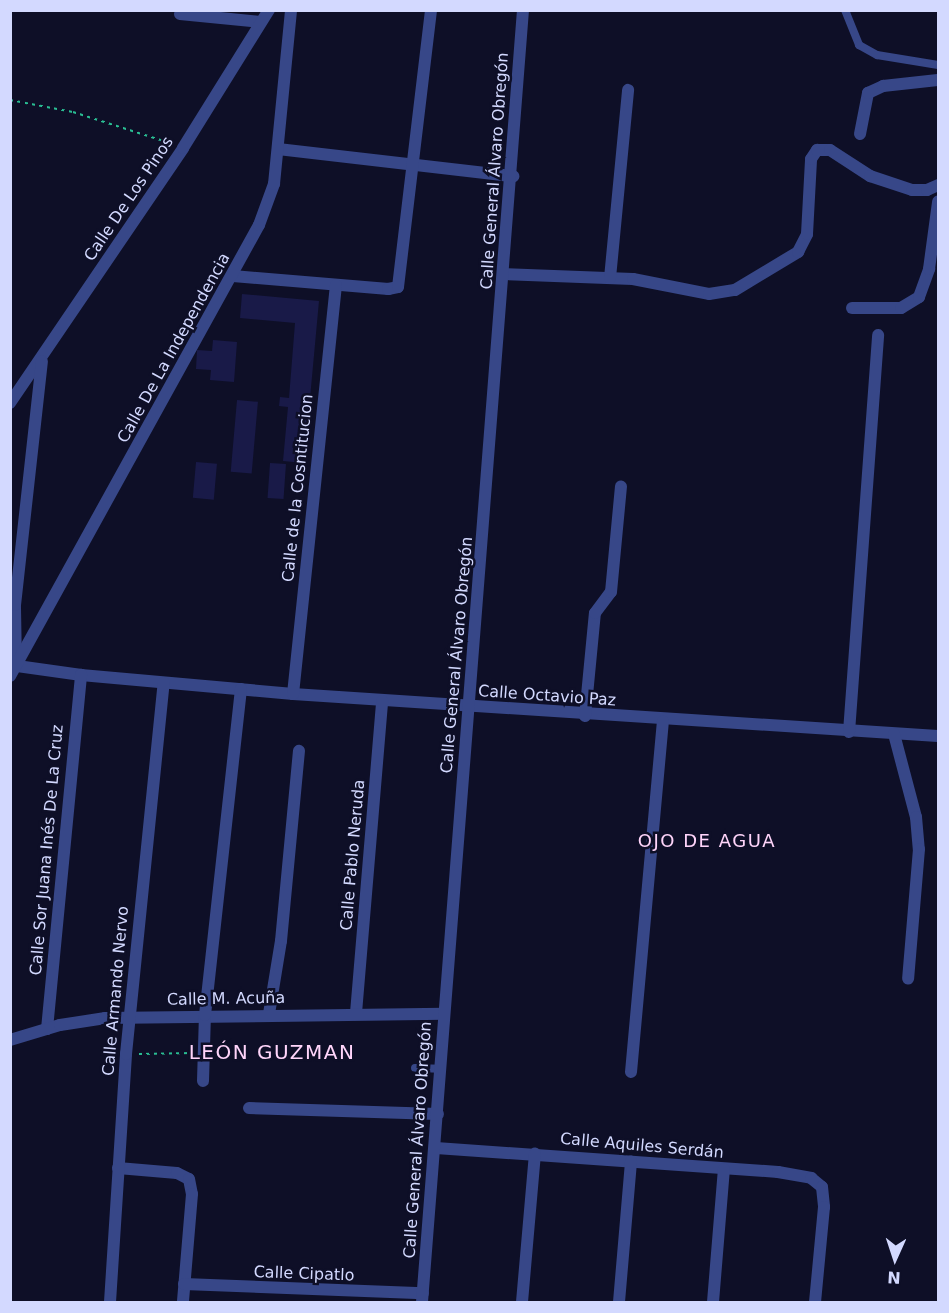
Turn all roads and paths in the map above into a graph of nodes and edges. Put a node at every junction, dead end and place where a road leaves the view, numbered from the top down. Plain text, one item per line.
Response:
1 (269, 10) edge
2 (291, 10) edge
3 (431, 10) edge
4 (523, 10) edge
5 (845, 10) edge
6 (180, 14) dead end
7 (261, 22) junction
8 (939, 65) edge
9 (939, 80) edge
10 (628, 90) dead end
11 (10, 100) edge
12 (860, 134) dead end
13 (183, 148) junction
14 (278, 149) junction
15 (414, 166) junction
16 (513, 176) junction
17 (939, 185) edge
18 (939, 202) edge
19 (504, 274) junction
20 (234, 276) junction
21 (610, 278) junction
22 (336, 285) junction
23 (852, 308) dead end
24 (878, 335) dead end
25 (42, 360) junction
26 (10, 403) edge
27 (621, 486) dead end
28 (12, 669) edge
29 (81, 675) junction
30 (164, 683) junction
31 (241, 689) junction
32 (293, 694) junction
33 (382, 700) junction
34 (468, 707) junction
35 (585, 716) junction
36 (663, 721) junction
37 (849, 732) junction
38 (894, 734) junction
39 (939, 736) edge
40 (299, 751) dead end
41 (908, 979) dead end
42 (356, 1013) junction
43 (269, 1014) junction
44 (444, 1014) junction
45 (205, 1015) junction
46 (130, 1018) junction
47 (47, 1029) junction
48 (10, 1040) edge
49 (205, 1053) junction
50 (126, 1054) junction
51 (415, 1068) dead end
52 (440, 1069) junction
53 (631, 1072) dead end
54 (203, 1081) dead end
55 (249, 1108) dead end
56 (438, 1114) junction
57 (436, 1148) junction
58 (535, 1154) junction
59 (631, 1162) junction
60 (118, 1168) junction
61 (724, 1169) junction
62 (184, 1284) junction
63 (423, 1298) edge
64 (110, 1302) edge
65 (183, 1302) edge
66 (522, 1302) edge
67 (619, 1302) edge
68 (713, 1302) edge
69 (815, 1302) edge

1 - 7 street, Calle De Los Pinos
2 - 14 street, Calle De La Independencia
3 - 15 street
4 - 16 street, Calle General Álvaro Obregón
5 - 8 lane
6 - 7 street
7 - 13 street, Calle De Los Pinos
9 - 12 street
10 - 21 street
11 - 13 path
13 - 25 street, Calle De Los Pinos
14 - 15 street
14 - 20 street, Calle De La Independencia
15 - 16 street
15 - 22 street
16 - 19 street, Calle General Álvaro Obregón
17 - 21 street
18 - 23 street
19 - 21 street
19 - 34 street, Calle General Álvaro Obregón
20 - 22 street
20 - 28 street, Calle De La Independencia
22 - 32 street, Calle de la Cosntitucion
24 - 37 street
25 - 26 street, Calle De Los Pinos
25 - 28 street
27 - 35 street
28 - 29 street, Calle Octavio Paz
29 - 30 street, Calle Octavio Paz
29 - 47 street, Calle Sor Juana Inés De La Cruz
30 - 31 street, Calle Octavio Paz
30 - 46 street, Calle Armando Nervo
31 - 32 street, Calle Octavio Paz
31 - 45 street
32 - 33 street, Calle Octavio Paz
33 - 34 street, Calle Octavio Paz
33 - 42 street, Calle Pablo Neruda
34 - 35 street, Calle Octavio Paz
34 - 44 street, Calle General Álvaro Obregón
35 - 36 street, Calle Octavio Paz
36 - 37 street, Calle Octavio Paz
36 - 53 street
37 - 38 street, Calle Octavio Paz
38 - 39 street, Calle Octavio Paz
38 - 41 street
40 - 43 street
42 - 43 street, Calle M. Acuña
42 - 44 street, Calle M. Acuña
43 - 45 street, Calle M. Acuña
44 - 52 street, Calle General Álvaro Obregón
45 - 46 street, Calle M. Acuña
45 - 49 street
46 - 47 street, Calle M. Acuña
46 - 50 street, Calle Armando Nervo
47 - 48 street, Calle M. Acuña
49 - 50 path
49 - 54 street
50 - 60 street, Calle Armando Nervo
51 - 52 lane
52 - 56 street, Calle General Álvaro Obregón
55 - 56 street
56 - 57 street, Calle General Álvaro Obregón
57 - 58 street, Calle Aquiles Serdán
57 - 63 street, Calle General Álvaro Obregón
58 - 59 street, Calle Aquiles Serdán
58 - 66 street
59 - 61 street, Calle Aquiles Serdán
59 - 67 street
60 - 62 street
60 - 64 street, Calle Armando Nervo
61 - 68 street
61 - 69 street, Calle Aquiles Serdán
62 - 63 street, Calle Cipatlo
62 - 65 street

